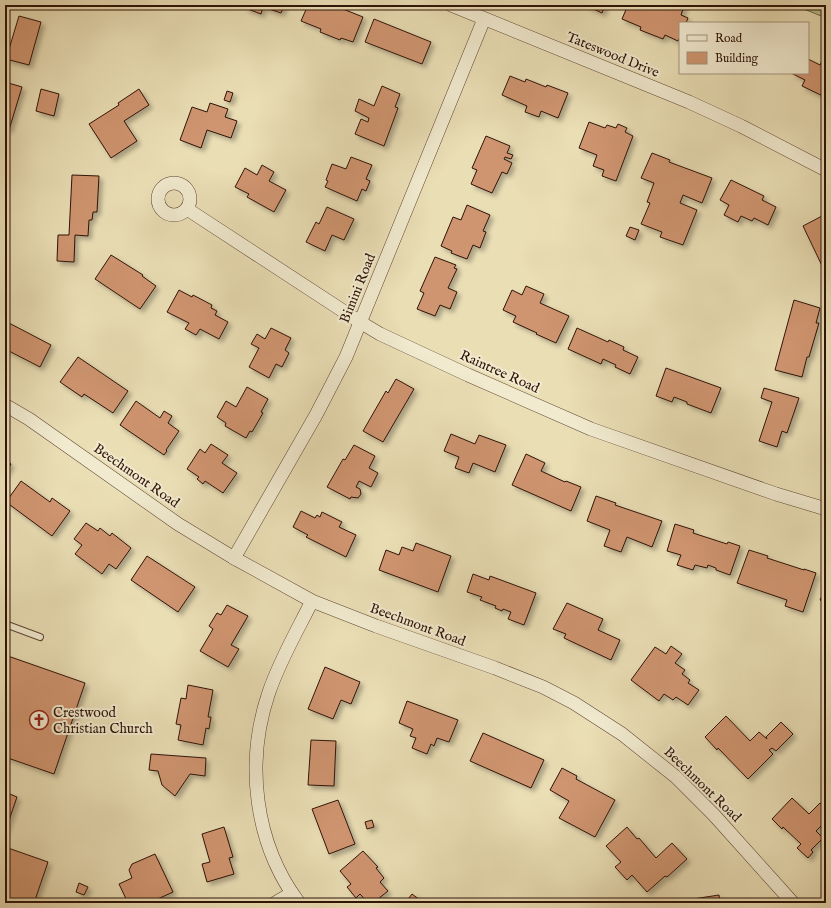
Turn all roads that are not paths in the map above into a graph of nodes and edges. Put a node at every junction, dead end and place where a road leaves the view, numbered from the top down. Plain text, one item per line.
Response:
1 (451, 5) edge
2 (484, 19) junction
3 (826, 170) edge
4 (187, 209) dead end
5 (360, 322) junction
6 (5, 405) edge
7 (826, 509) edge
8 (234, 558) junction
9 (312, 601) junction
10 (5, 624) edge
11 (40, 637) dead end
12 (295, 898) edge
13 (275, 903) edge
14 (793, 903) edge

1 - 2 street, Tateswood Drive
2 - 3 street, Tateswood Drive
2 - 5 street, Bimini Road
4 - 5 street, Raintree Road
5 - 7 street, Raintree Road
5 - 8 street, Bimini Road
6 - 8 street, Beechmont Road
8 - 9 street, Beechmont Road
9 - 12 street
9 - 14 street, Beechmont Road
10 - 11 lane
12 - 13 street

